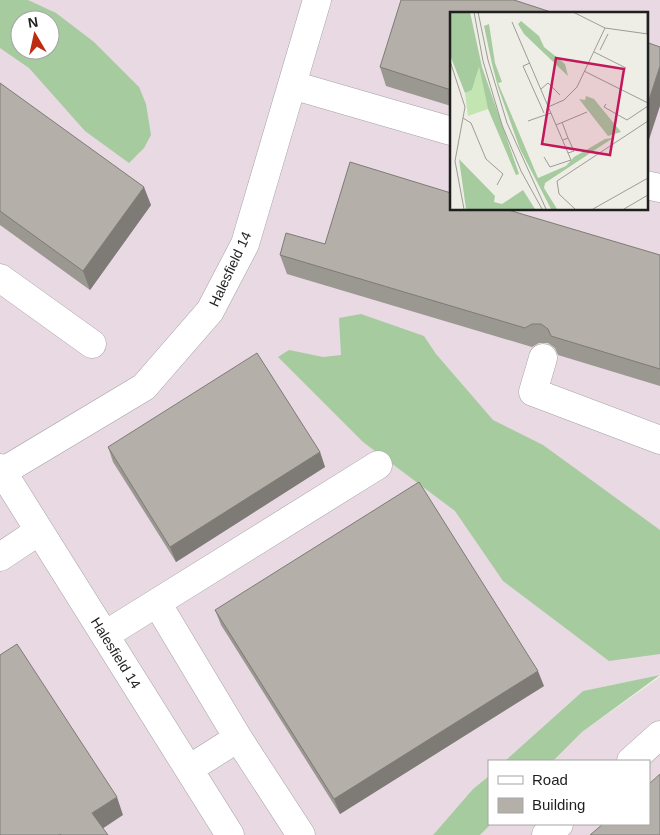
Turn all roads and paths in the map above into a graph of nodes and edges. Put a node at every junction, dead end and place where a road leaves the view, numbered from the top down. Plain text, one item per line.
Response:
1 (317, 0) edge
2 (292, 85) junction
3 (450, 131) edge
4 (0, 278) edge
5 (92, 344) dead end
6 (543, 358) dead end
7 (660, 440) edge
8 (378, 465) dead end
9 (1, 470) edge
10 (39, 531) junction
11 (0, 557) edge
12 (157, 603) junction
13 (105, 635) junction
14 (660, 735) edge
15 (238, 738) junction
16 (631, 760) edge
17 (189, 769) junction
18 (558, 825) edge
19 (230, 835) edge
20 (301, 835) edge
21 (546, 835) edge

1 - 2 street, Halesfield 14
2 - 3 street
2 - 9 street, Halesfield 14
4 - 5 street
6 - 7 street
8 - 12 street
9 - 10 street, Halesfield 14
10 - 11 street
10 - 13 street, Halesfield 14
12 - 13 street
12 - 15 street
13 - 17 street, Halesfield 14
14 - 16 street
15 - 17 street
15 - 20 street
17 - 19 street, Halesfield 14
18 - 21 street

